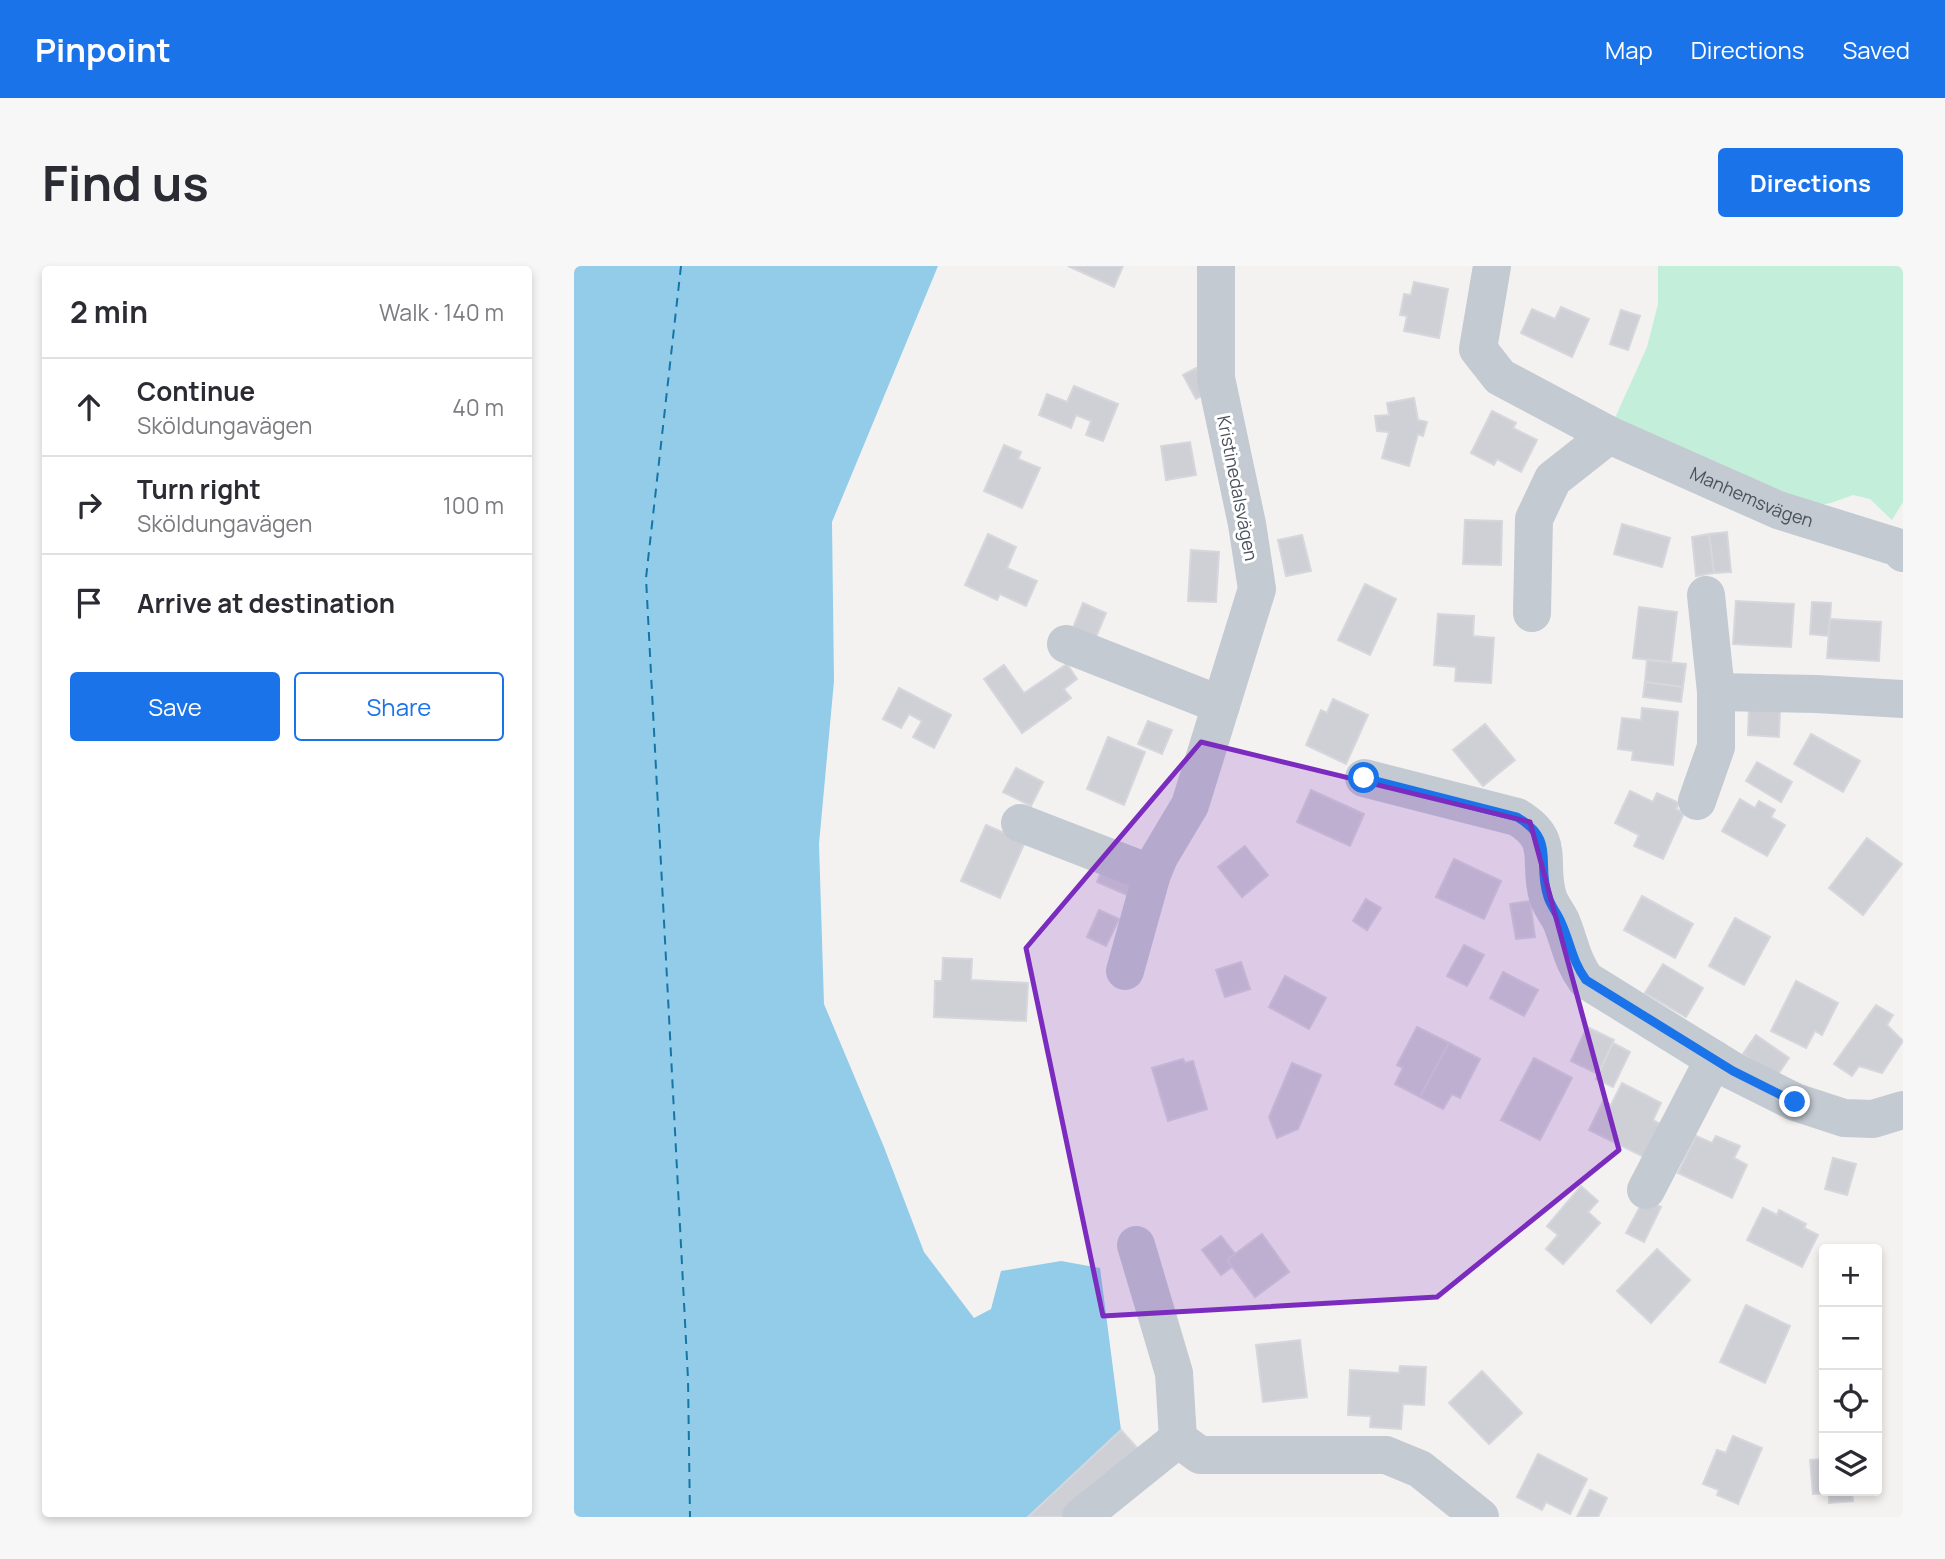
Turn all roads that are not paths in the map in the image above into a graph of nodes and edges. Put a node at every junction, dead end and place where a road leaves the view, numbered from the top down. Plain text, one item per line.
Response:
1 (1216, 266) edge
2 (1492, 266) edge
3 (1609, 435) junction
4 (1902, 547) edge
5 (1706, 595) dead end
6 (1532, 613) dead end
7 (1066, 644) dead end
8 (1716, 692) junction
9 (1903, 699) edge
10 (1221, 705) junction
11 (1364, 778) dead end
12 (1697, 801) dead end
13 (1020, 823) dead end
14 (1152, 874) junction
15 (1125, 971) dead end
16 (1714, 1059) junction
17 (1903, 1110) edge
18 (1646, 1190) dead end
19 (1136, 1245) dead end
20 (1178, 1439) junction
21 (1081, 1517) edge
22 (1480, 1517) edge

1 - 10 street, Kristinedalsvägen
2 - 3 street, Manhemsvägen
3 - 4 street, Manhemsvägen
3 - 6 street
5 - 8 street
7 - 10 street
8 - 9 street
8 - 12 street
10 - 14 street, Kristinedalsvägen
11 - 16 street
13 - 14 street
14 - 15 street, Kristinedalsvägen
16 - 17 street
16 - 18 street
19 - 20 street
20 - 21 street
20 - 22 street

